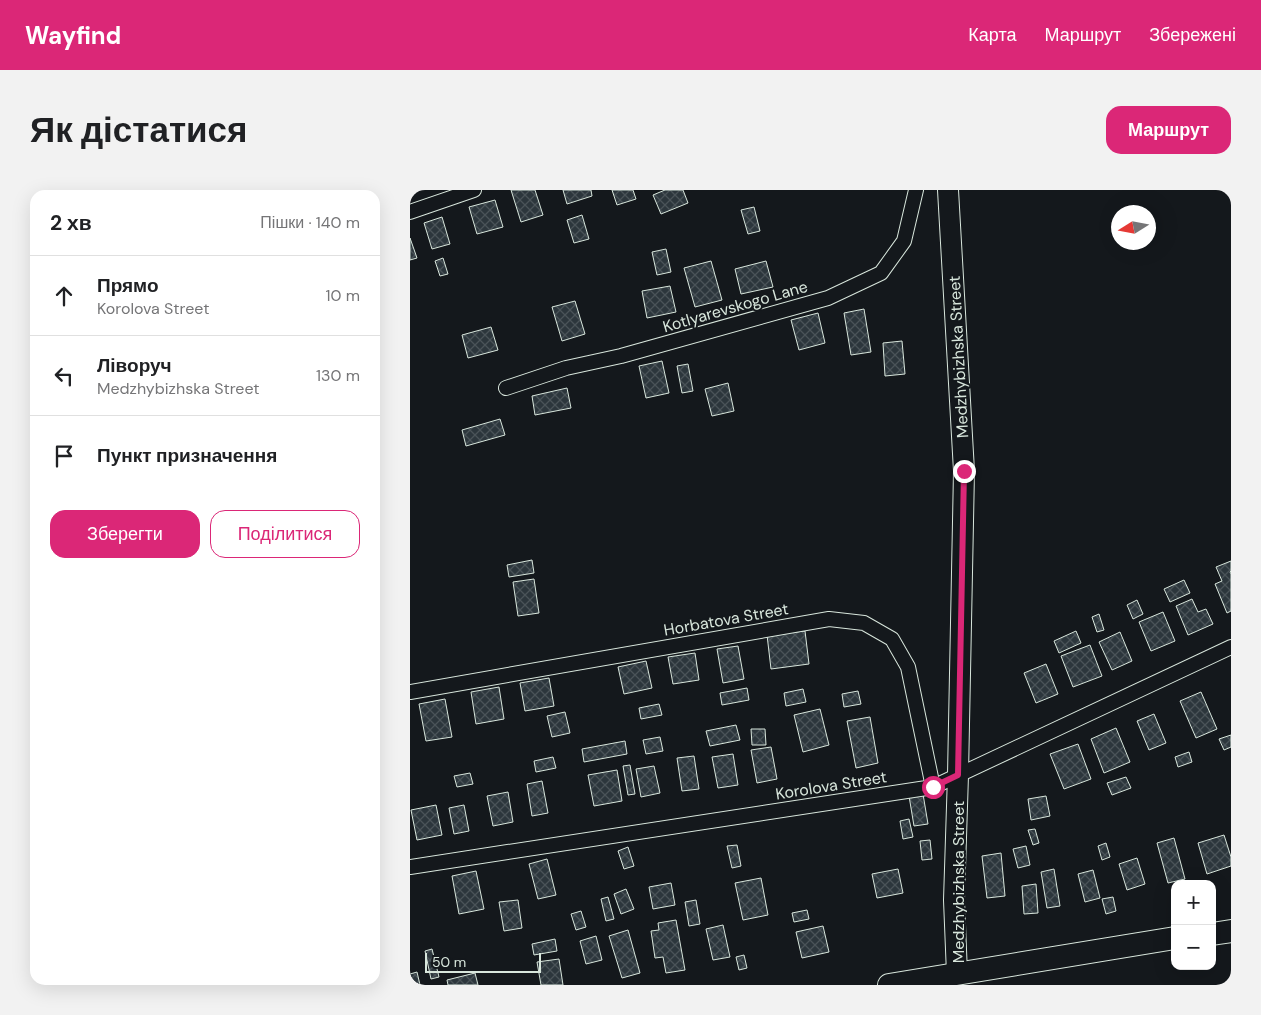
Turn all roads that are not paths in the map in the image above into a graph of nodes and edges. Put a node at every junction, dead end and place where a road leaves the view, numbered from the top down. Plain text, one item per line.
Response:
1 (474, 190) edge
2 (916, 190) edge
3 (948, 190) edge
4 (410, 212) edge
5 (506, 388) dead end
6 (1231, 647) edge
7 (410, 692) edge
8 (958, 775) junction
9 (933, 787) junction
10 (410, 868) edge
11 (1231, 931) edge
12 (1216, 933) edge
13 (1171, 939) edge
14 (957, 974) junction
15 (889, 985) edge

1 - 4 street
2 - 5 street, Kotlyarevskogo Lane
3 - 8 main road, Medzhybizhska Street
6 - 8 street, Korolova Street
7 - 9 street, Horbatova Street
8 - 9 street, Korolova Street
8 - 14 main road, Medzhybizhska Street
9 - 10 street, Korolova Street
11 - 12 main road
13 - 14 main road
14 - 15 main road

